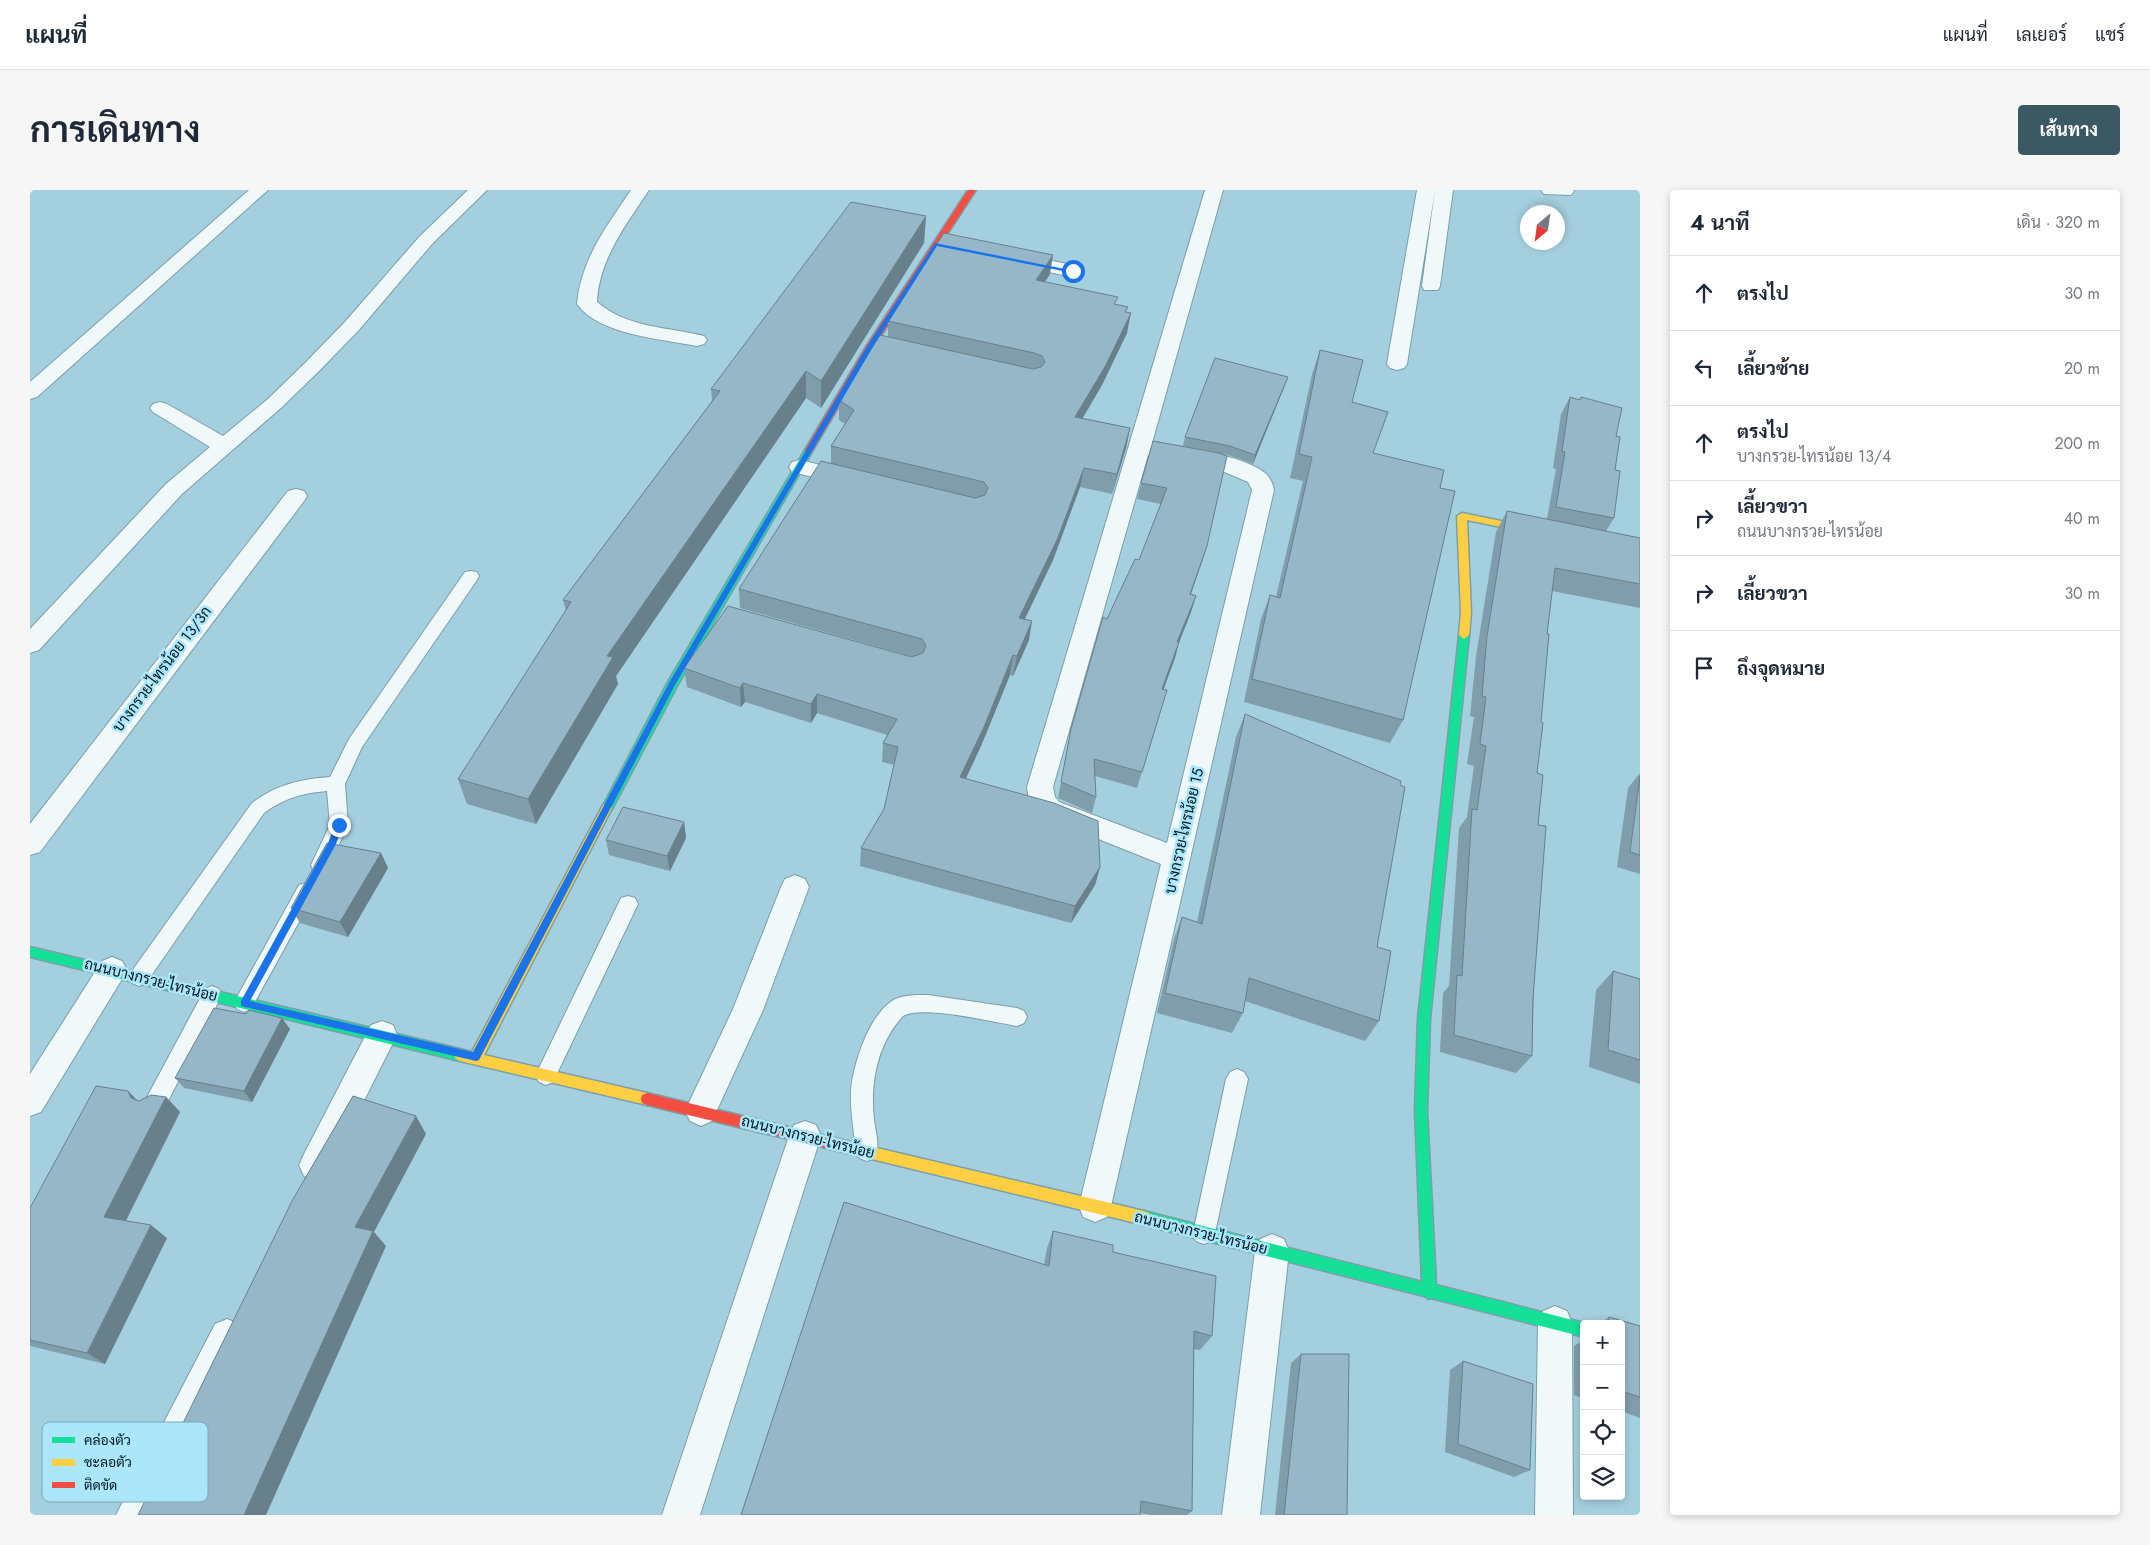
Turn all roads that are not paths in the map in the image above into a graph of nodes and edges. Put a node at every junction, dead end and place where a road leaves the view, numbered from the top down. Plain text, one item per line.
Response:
1 (259, 190) edge
2 (478, 190) edge
3 (640, 190) edge
4 (972, 190) edge
5 (1214, 190) edge
6 (1426, 190) edge
7 (1444, 190) edge
8 (935, 244) junction
9 (955, 248) edge
10 (994, 256) edge
11 (1073, 271) dead end
12 (1431, 286) dead end
13 (697, 340) dead end
14 (1397, 364) dead end
15 (30, 393) edge
16 (160, 408) dead end
17 (224, 446) junction
18 (1139, 447) junction
19 (800, 467) junction
20 (868, 483) edge
21 (296, 496) dead end
22 (1546, 533) edge
23 (471, 576) dead end
24 (714, 611) junction
25 (742, 618) edge
26 (30, 644) edge
27 (336, 784) junction
28 (30, 844) edge
29 (1178, 859) junction
30 (795, 887) dead end
31 (628, 904) dead end
32 (30, 952) edge
33 (126, 974) junction
34 (212, 995) junction
35 (244, 1003) junction
36 (1017, 1016) dead end
37 (382, 1035) junction
38 (476, 1057) junction
39 (546, 1075) junction
40 (1237, 1079) dead end
41 (30, 1102) edge
42 (155, 1104) edge
43 (701, 1111) junction
44 (805, 1136) junction
45 (867, 1151) junction
46 (301, 1192) edge
47 (1095, 1206) junction
48 (1204, 1234) junction
49 (1272, 1251) junction
50 (1429, 1292) junction
51 (243, 1306) edge
52 (1570, 1326) edge
53 (183, 1422) edge
54 (142, 1502) edge
55 (135, 1515) edge
56 (681, 1515) edge
57 (1241, 1515) edge
58 (1554, 1515) edge

1 - 15 street
2 - 17 street
3 - 13 street
4 - 8 street
5 - 18 street
6 - 14 street
7 - 12 street
8 - 9 street
8 - 19 street
10 - 11 street
16 - 17 street
17 - 26 street
18 - 29 street, บางกรวย-ไทรน้อย 15
18 - 29 street
19 - 20 street
19 - 24 street
21 - 28 street, บางกรวย-ไทรน้อย 13/3ก
22 - 50 street
23 - 27 lane
24 - 25 street
24 - 38 street
27 - 33 lane
27 - 35 lane
29 - 47 street, บางกรวย-ไทรน้อย 15
30 - 43 street
31 - 39 lane
32 - 33 street, ถนนบางกรวย-ไทรน้อย
33 - 34 street, ถนนบางกรวย-ไทรน้อย
33 - 41 street
34 - 35 street, ถนนบางกรวย-ไทรน้อย
34 - 42 lane
35 - 37 street, ถนนบางกรวย-ไทรน้อย
36 - 45 lane
37 - 38 street, ถนนบางกรวย-ไทรน้อย
37 - 46 street
38 - 39 street, ถนนบางกรวย-ไทรน้อย
39 - 43 street, ถนนบางกรวย-ไทรน้อย
40 - 48 lane
43 - 44 street, ถนนบางกรวย-ไทรน้อย
44 - 45 street, ถนนบางกรวย-ไทรน้อย
44 - 56 street
45 - 47 street, ถนนบางกรวย-ไทรน้อย
47 - 48 street, ถนนบางกรวย-ไทรน้อย
48 - 49 street, ถนนบางกรวย-ไทรน้อย
49 - 50 street, ถนนบางกรวย-ไทรน้อย
49 - 57 street
50 - 52 street, ถนนบางกรวย-ไทรน้อย
51 - 53 street
52 - 58 street
54 - 55 street

